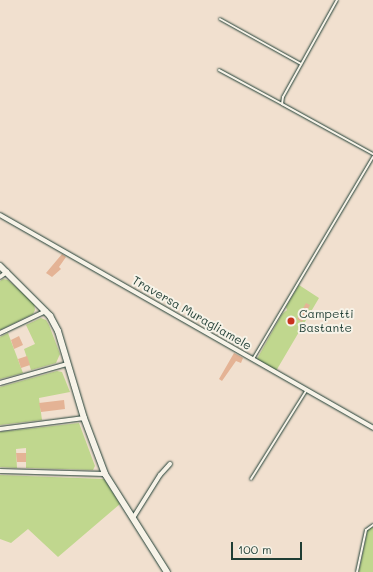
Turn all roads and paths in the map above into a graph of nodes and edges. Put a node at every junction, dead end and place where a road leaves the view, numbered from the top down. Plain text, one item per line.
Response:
1 (337, 0) edge
2 (220, 19) dead end
3 (301, 64) junction
4 (219, 70) dead end
5 (282, 104) junction
6 (373, 155) edge
7 (0, 215) edge
8 (0, 266) edge
9 (7, 272) junction
10 (0, 277) edge
11 (47, 310) junction
12 (0, 334) edge
13 (253, 360) junction
14 (67, 364) junction
15 (0, 383) edge
16 (306, 391) junction
17 (84, 418) junction
18 (373, 428) edge
19 (0, 429) edge
20 (170, 464) dead end
21 (0, 471) edge
22 (105, 474) junction
23 (251, 479) dead end
24 (133, 518) junction
25 (373, 526) edge
26 (167, 572) edge
27 (357, 572) edge

1 - 3 lane
2 - 3 lane
3 - 5 lane
4 - 5 lane
5 - 6 lane
6 - 13 lane
7 - 13 street, Traversa Muragliamele
8 - 9 main road
9 - 10 street
9 - 11 main road
11 - 12 street
11 - 14 main road
13 - 16 street, Traversa Muragliamele
14 - 15 street
14 - 17 main road
16 - 18 street, Traversa Muragliamele
16 - 23 lane
17 - 19 street
17 - 22 main road
20 - 24 street
21 - 22 street
22 - 24 main road
24 - 26 main road
25 - 27 lane

